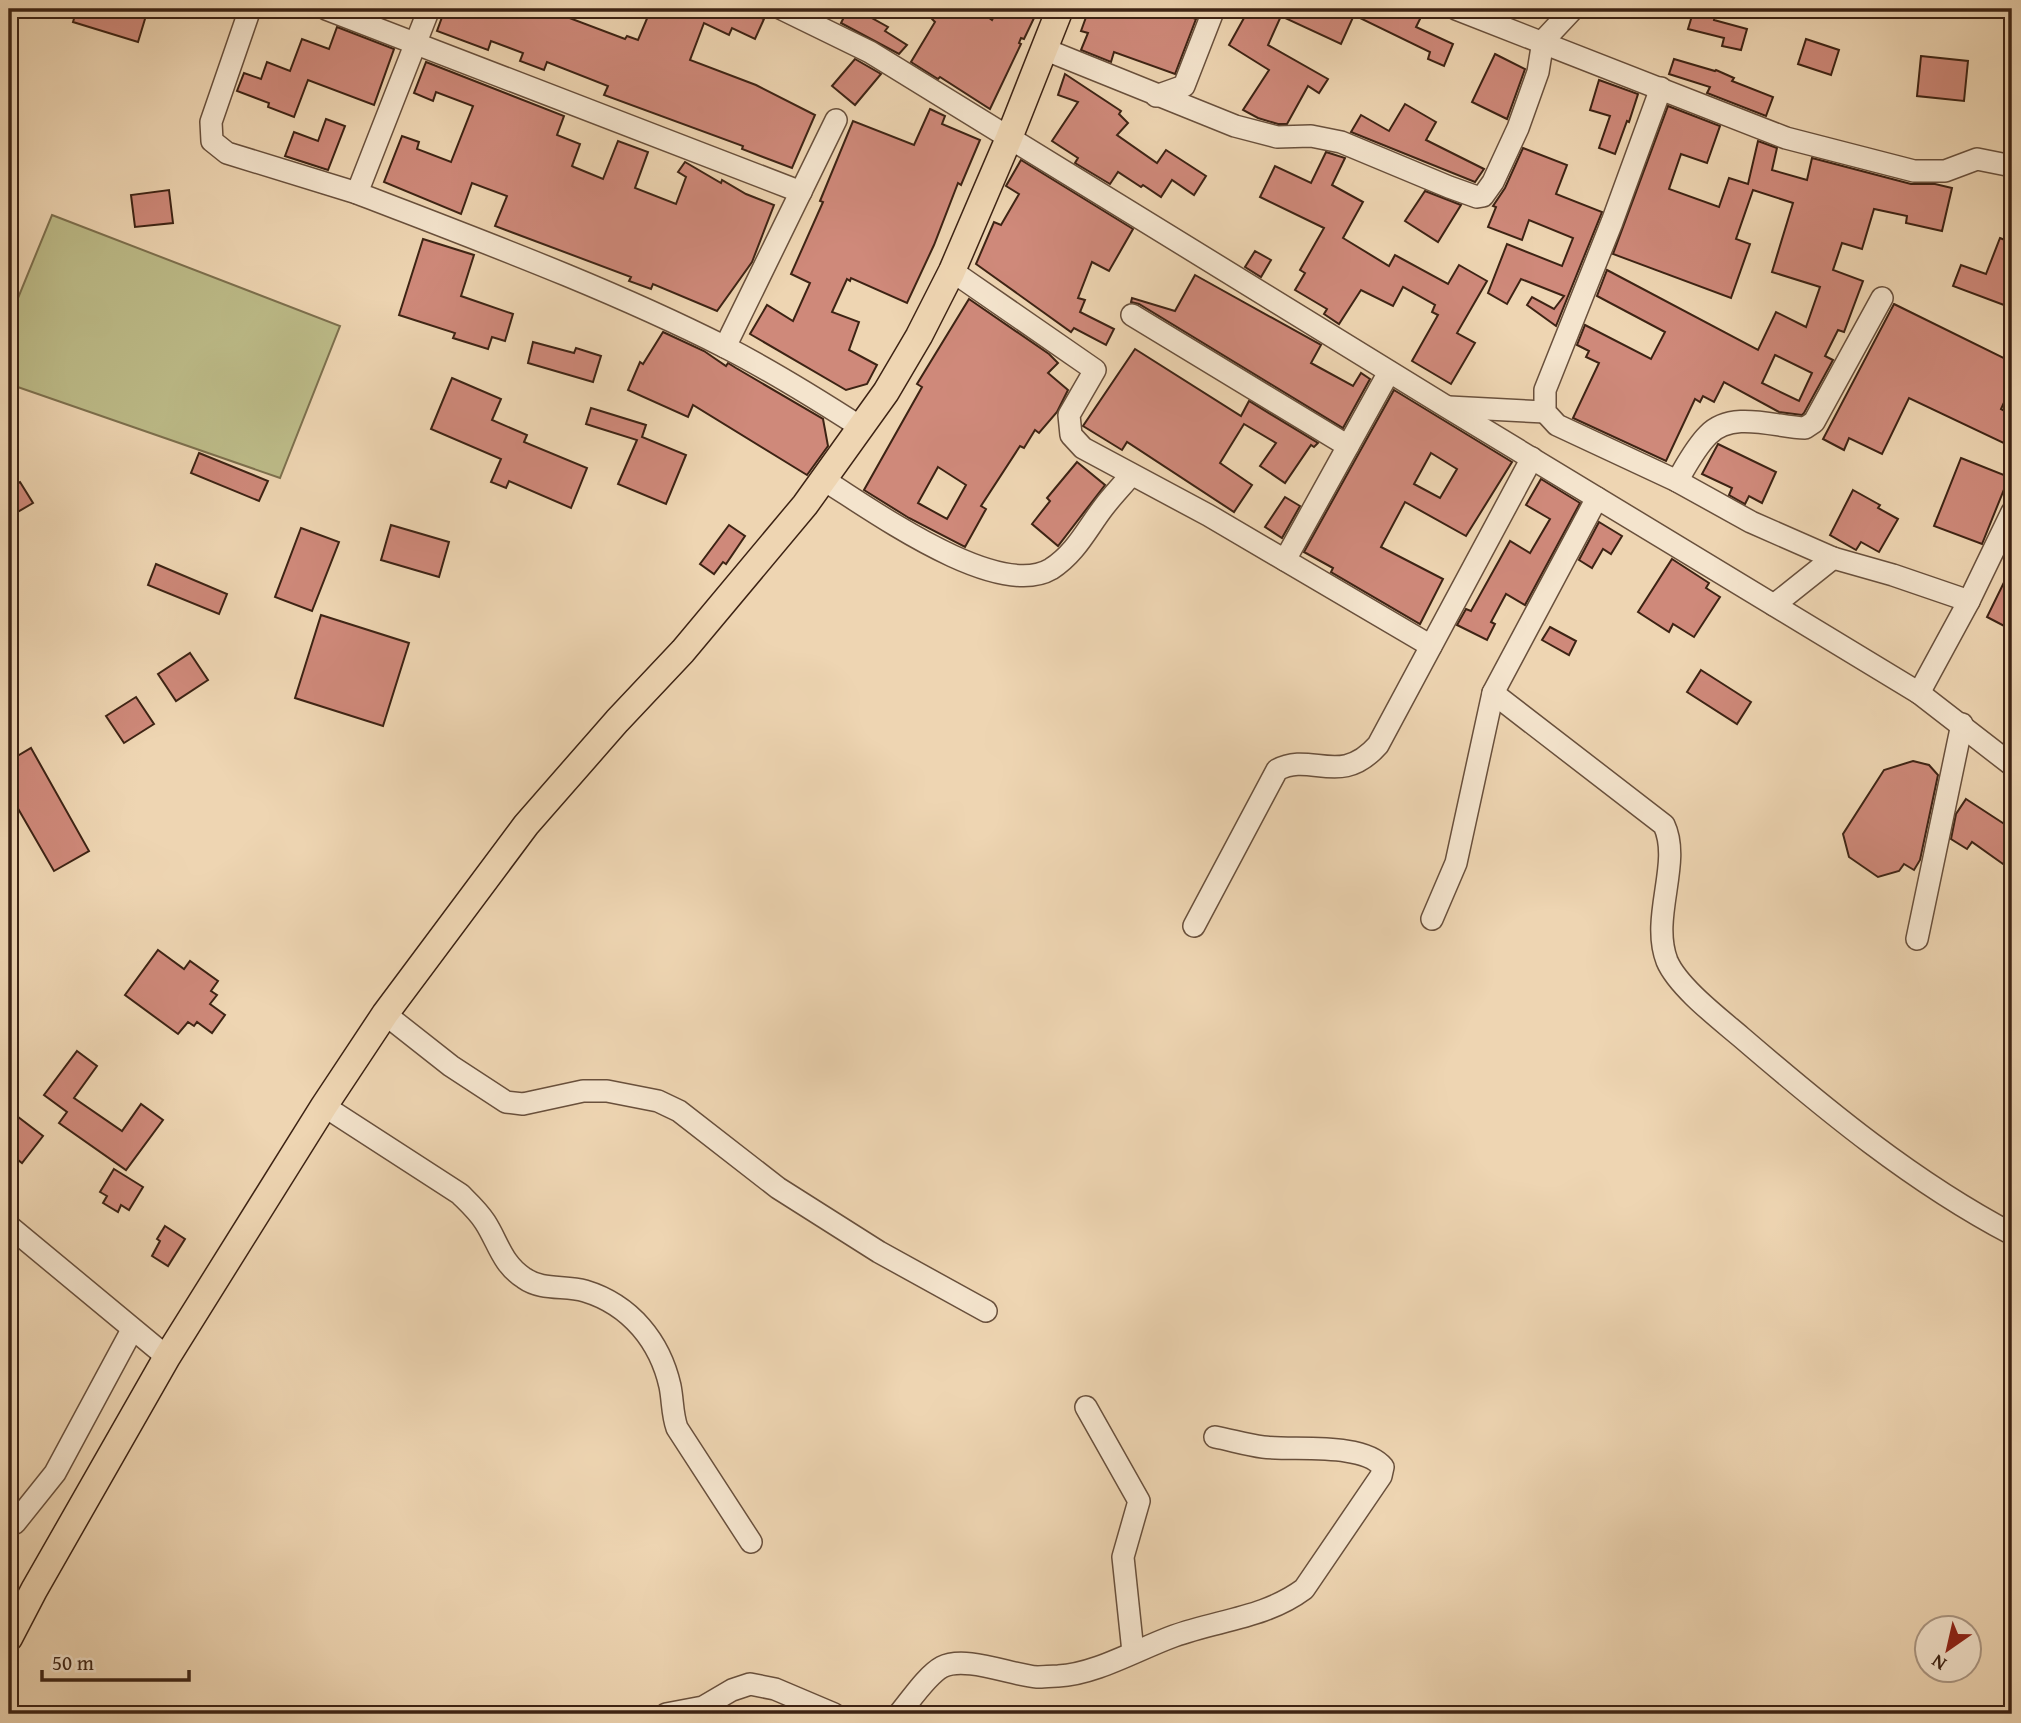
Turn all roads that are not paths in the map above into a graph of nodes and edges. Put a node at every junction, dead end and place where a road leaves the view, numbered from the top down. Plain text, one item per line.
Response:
1 (250, 9) edge
2 (326, 9) edge
3 (429, 9) edge
4 (782, 9) edge
5 (1060, 9) edge
6 (1214, 9) edge
7 (1457, 9) edge
8 (1573, 9) edge
9 (1543, 41) junction
10 (415, 43) junction
11 (1044, 49) junction
12 (1661, 88) junction
13 (1156, 96) junction
14 (836, 120) dead end
15 (1009, 138) junction
16 (2012, 166) edge
17 (800, 192) junction
18 (357, 193) junction
19 (952, 271) junction
20 (1882, 298) dead end
21 (1132, 315) dead end
22 (724, 347) junction
23 (1389, 372) junction
24 (1447, 407) junction
25 (1545, 412) junction
26 (862, 428) junction
27 (1348, 446) junction
28 (1531, 458) junction
29 (1131, 475) junction
30 (824, 480) junction
31 (1677, 481) junction
32 (1597, 498) junction
33 (2012, 512) edge
34 (1833, 558) junction
35 (1285, 561) junction
36 (1969, 601) junction
37 (1774, 605) junction
38 (1431, 646) junction
39 (1493, 693) junction
40 (1919, 693) junction
41 (1962, 724) junction
42 (2009, 754) edge
43 (1432, 919) dead end
44 (1194, 926) dead end
45 (1917, 939) dead end
46 (385, 1014) junction
47 (324, 1106) junction
48 (2012, 1234) edge
49 (12, 1237) edge
50 (986, 1311) dead end
51 (132, 1329) junction
52 (167, 1357) junction
53 (1086, 1407) dead end
54 (1215, 1437) dead end
55 (9, 1525) edge
56 (751, 1542) dead end
57 (9, 1638) edge
58 (1133, 1652) junction
59 (666, 1714) edge
60 (834, 1714) edge
61 (899, 1714) edge

1 - 18 street
2 - 10 street
3 - 10 street
4 - 15 street
5 - 11 main road
6 - 13 street
7 - 9 street
8 - 9 street
9 - 12 street
9 - 13 street
10 - 17 street
10 - 18 street
11 - 13 street
11 - 15 main road
12 - 16 street
12 - 25 street
14 - 17 street
15 - 19 main road
15 - 23 street
17 - 22 street
18 - 22 street
19 - 26 main road
19 - 29 street
20 - 31 street
21 - 27 street
22 - 26 street
23 - 24 street
23 - 27 street
24 - 25 street
24 - 28 street
25 - 31 street
26 - 30 main road
27 - 35 street
28 - 32 street
28 - 38 street
29 - 30 street
29 - 35 street
30 - 46 main road
31 - 34 street
32 - 37 street
32 - 39 street
33 - 36 street
34 - 36 street
34 - 37 street
35 - 38 street
36 - 40 street
37 - 40 street
38 - 44 street
39 - 43 street
39 - 48 street
40 - 41 street
41 - 42 street
41 - 45 street
46 - 47 main road
46 - 50 street
47 - 52 main road
47 - 56 street
49 - 51 street
51 - 52 street
51 - 55 street
52 - 57 main road
53 - 58 street
54 - 58 street
58 - 61 street
59 - 60 street

